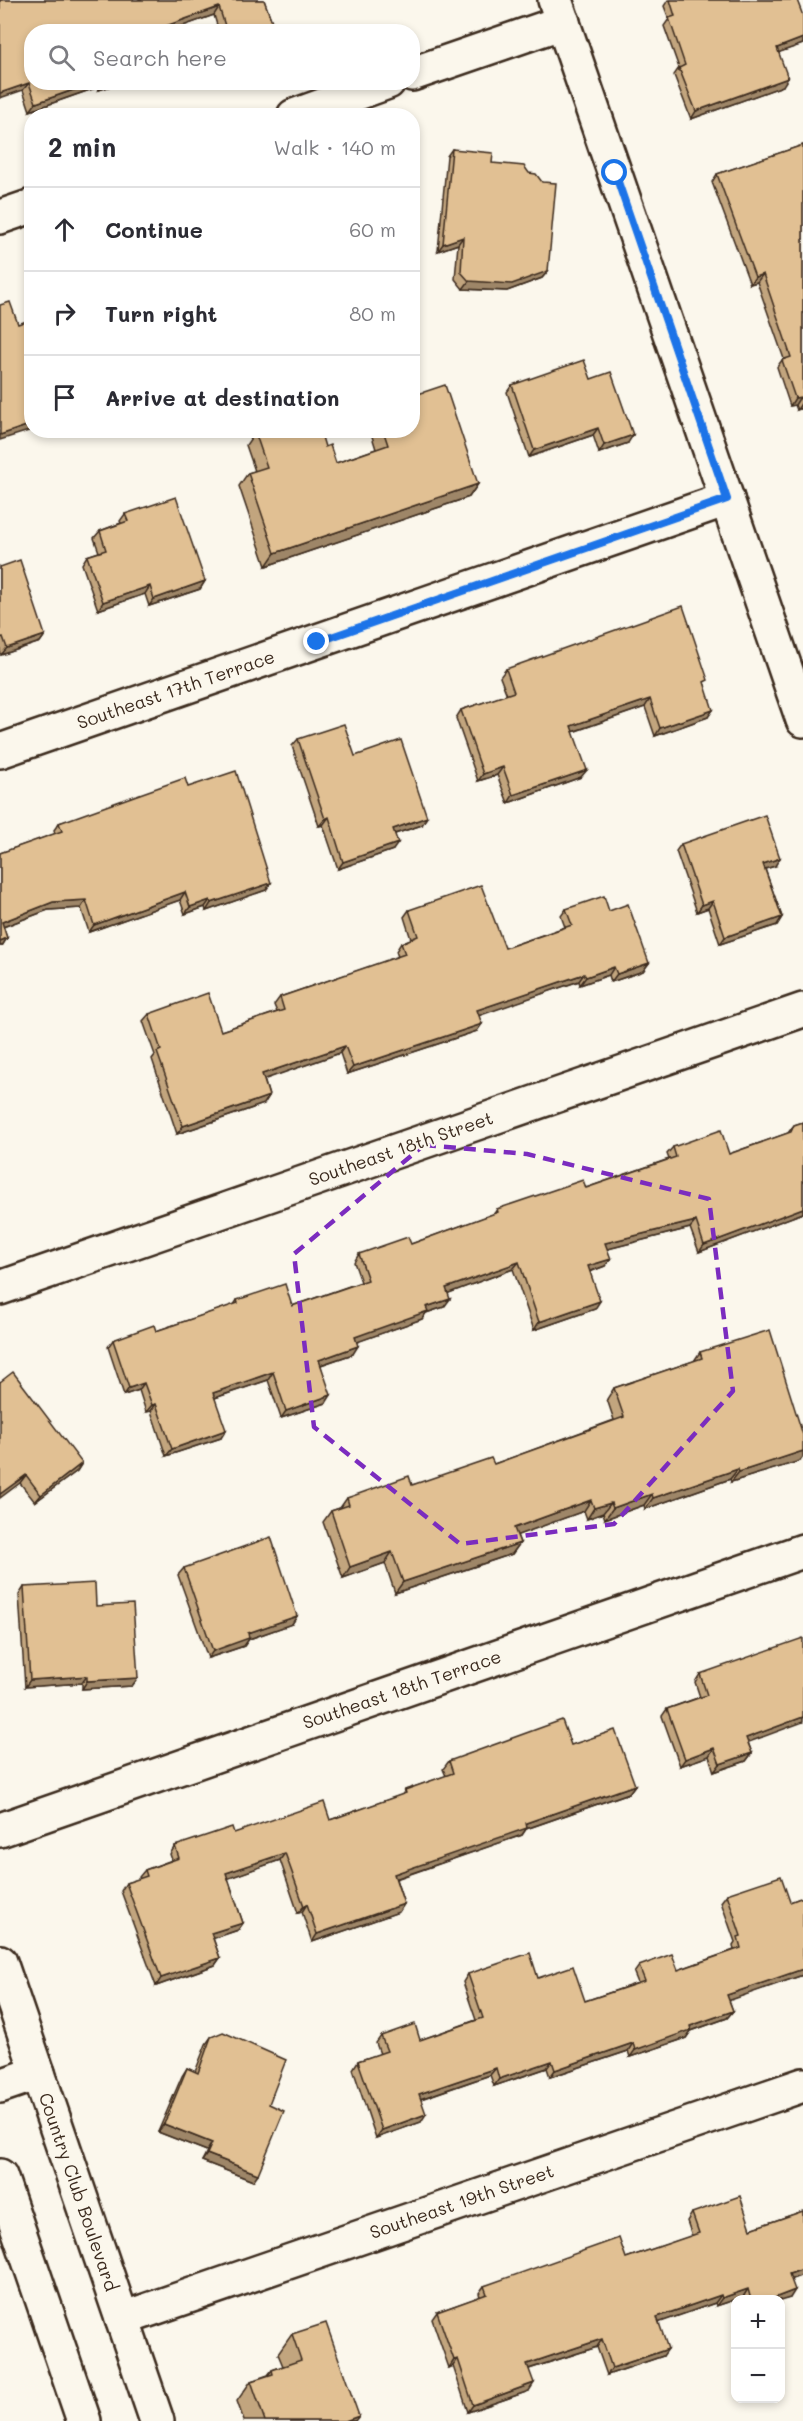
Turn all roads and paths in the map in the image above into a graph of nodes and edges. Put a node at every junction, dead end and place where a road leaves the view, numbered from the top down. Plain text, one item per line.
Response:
1 (559, 11) edge
2 (420, 71) edge
3 (366, 90) edge
4 (316, 108) edge
5 (24, 209) edge
6 (0, 217) edge
7 (727, 499) junction
8 (803, 720) edge
9 (0, 751) edge
10 (803, 1010) edge
11 (0, 1288) edge
12 (803, 1551) edge
13 (0, 1830) edge
14 (0, 1962) edge
15 (38, 2073) junction
16 (803, 2085) edge
17 (0, 2086) edge
18 (0, 2175) edge
19 (122, 2319) junction
20 (84, 2421) edge
21 (157, 2421) edge

1 - 2 street
1 - 7 street
3 - 4 street
5 - 6 street
7 - 8 street
7 - 9 street, Southeast 17th Terrace
10 - 11 street, Southeast 18th Street
12 - 13 street, Southeast 18th Terrace
14 - 15 street, Country Club Boulevard
15 - 17 street
15 - 19 street, Country Club Boulevard
16 - 19 street, Southeast 19th Street
18 - 20 street
19 - 21 street, Country Club Boulevard

